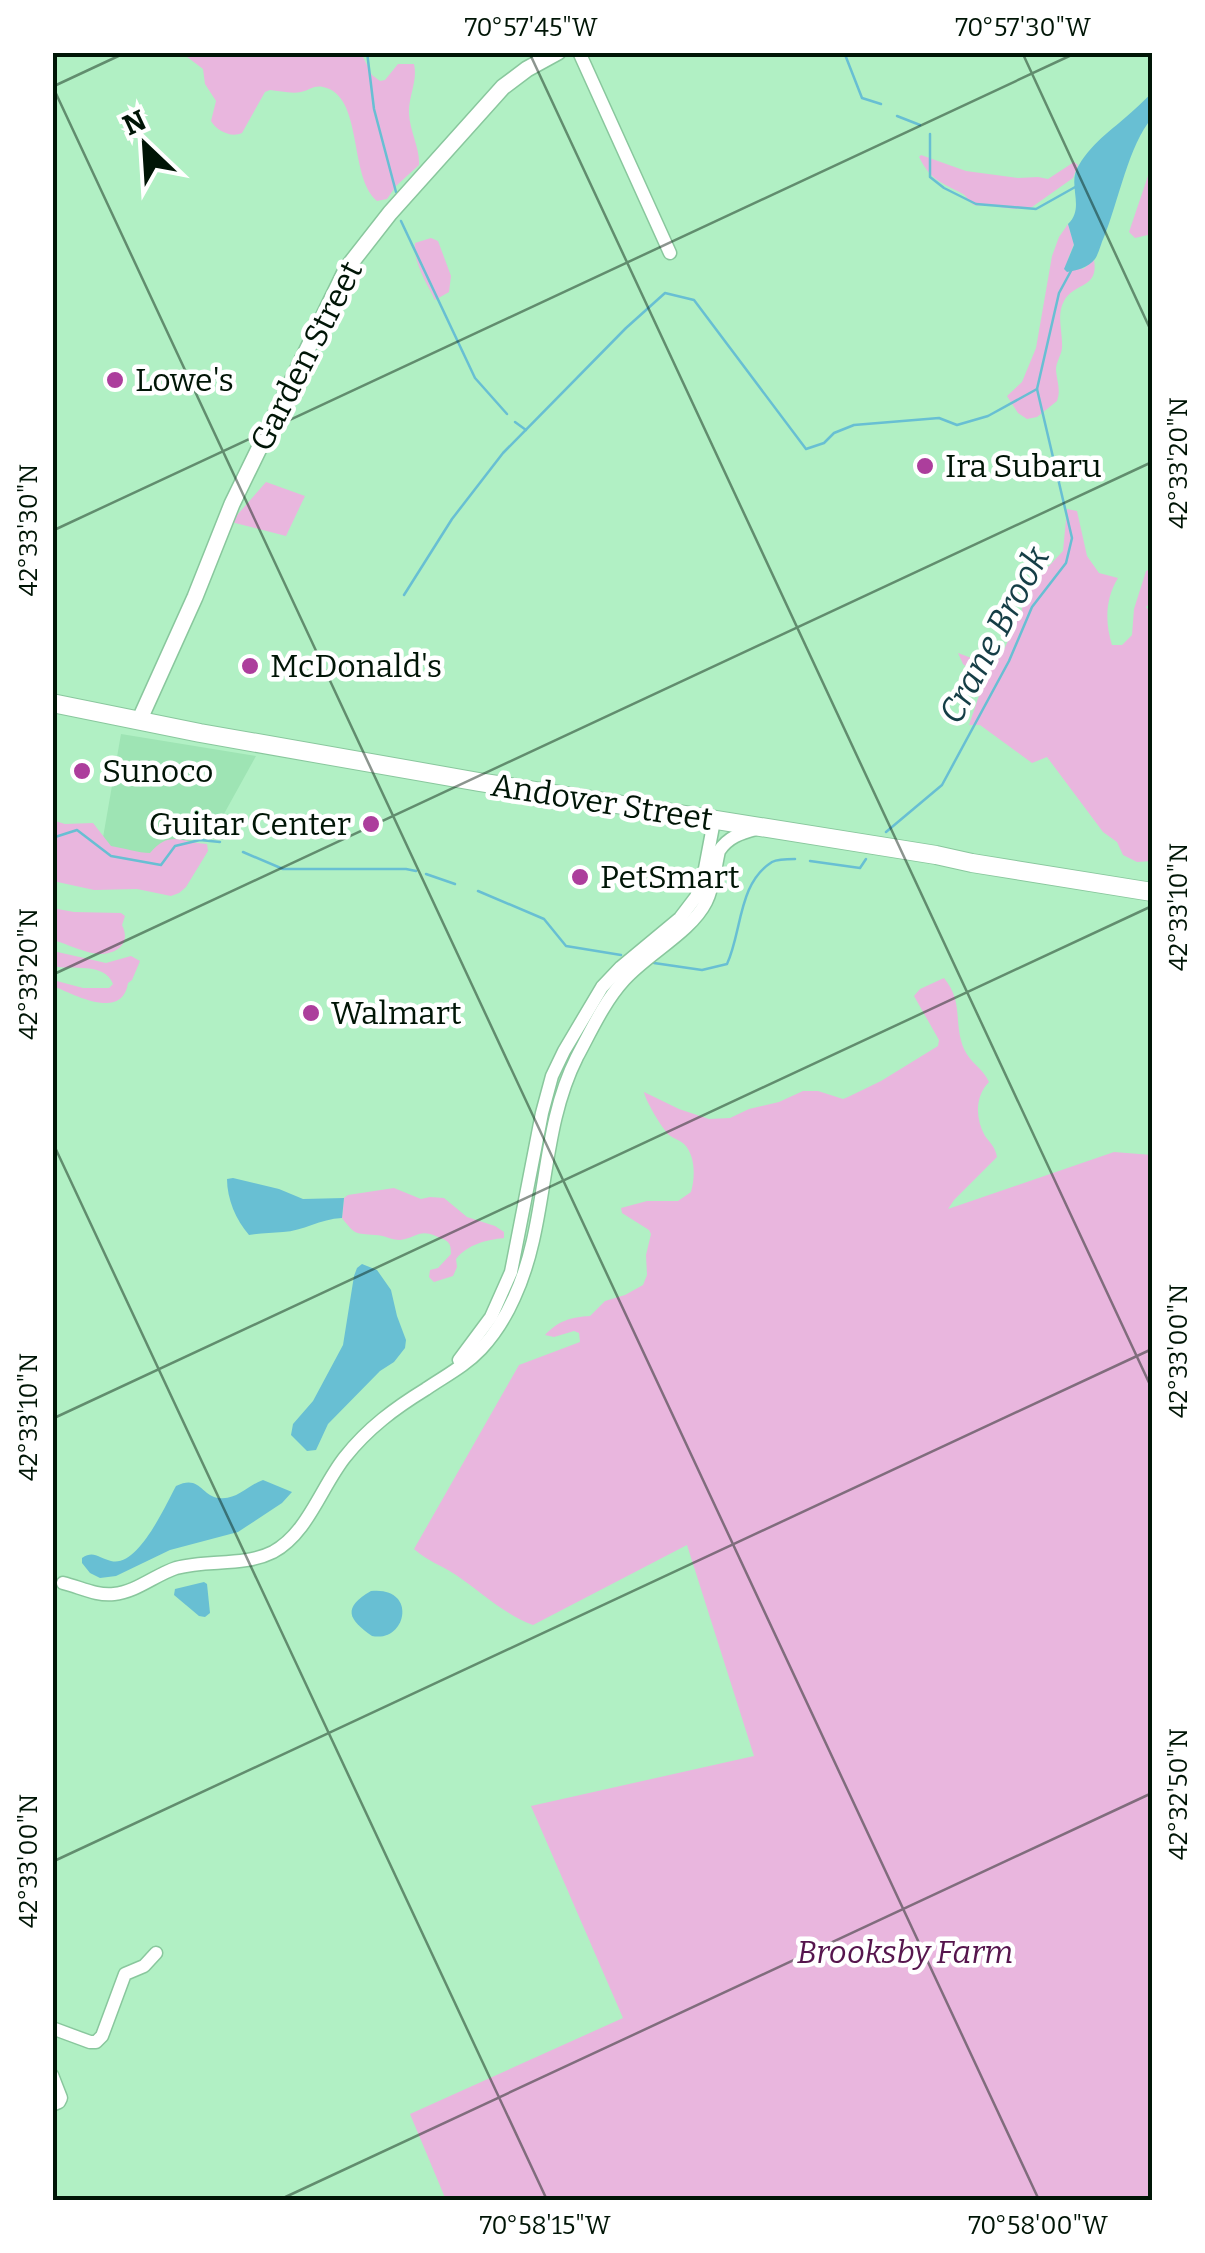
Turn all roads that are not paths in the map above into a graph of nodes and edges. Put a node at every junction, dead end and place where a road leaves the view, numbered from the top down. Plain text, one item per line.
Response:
1 (558, 52) edge
2 (579, 52) edge
3 (670, 253) dead end
4 (52, 703) edge
5 (139, 721) junction
6 (714, 821) junction
7 (760, 828) junction
8 (1152, 892) edge
9 (440, 1380) junction
10 (62, 1583) dead end
11 (156, 1953) dead end
12 (52, 2028) edge
13 (52, 2075) edge
14 (52, 2105) edge

1 - 5 main road, Garden Street
2 - 3 street
4 - 5 highway, Andover Street
5 - 6 highway, Andover Street
6 - 7 highway, Andover Street
6 - 9 street
7 - 8 highway, Andover Street
7 - 9 street
9 - 10 street
11 - 12 street
13 - 14 street

